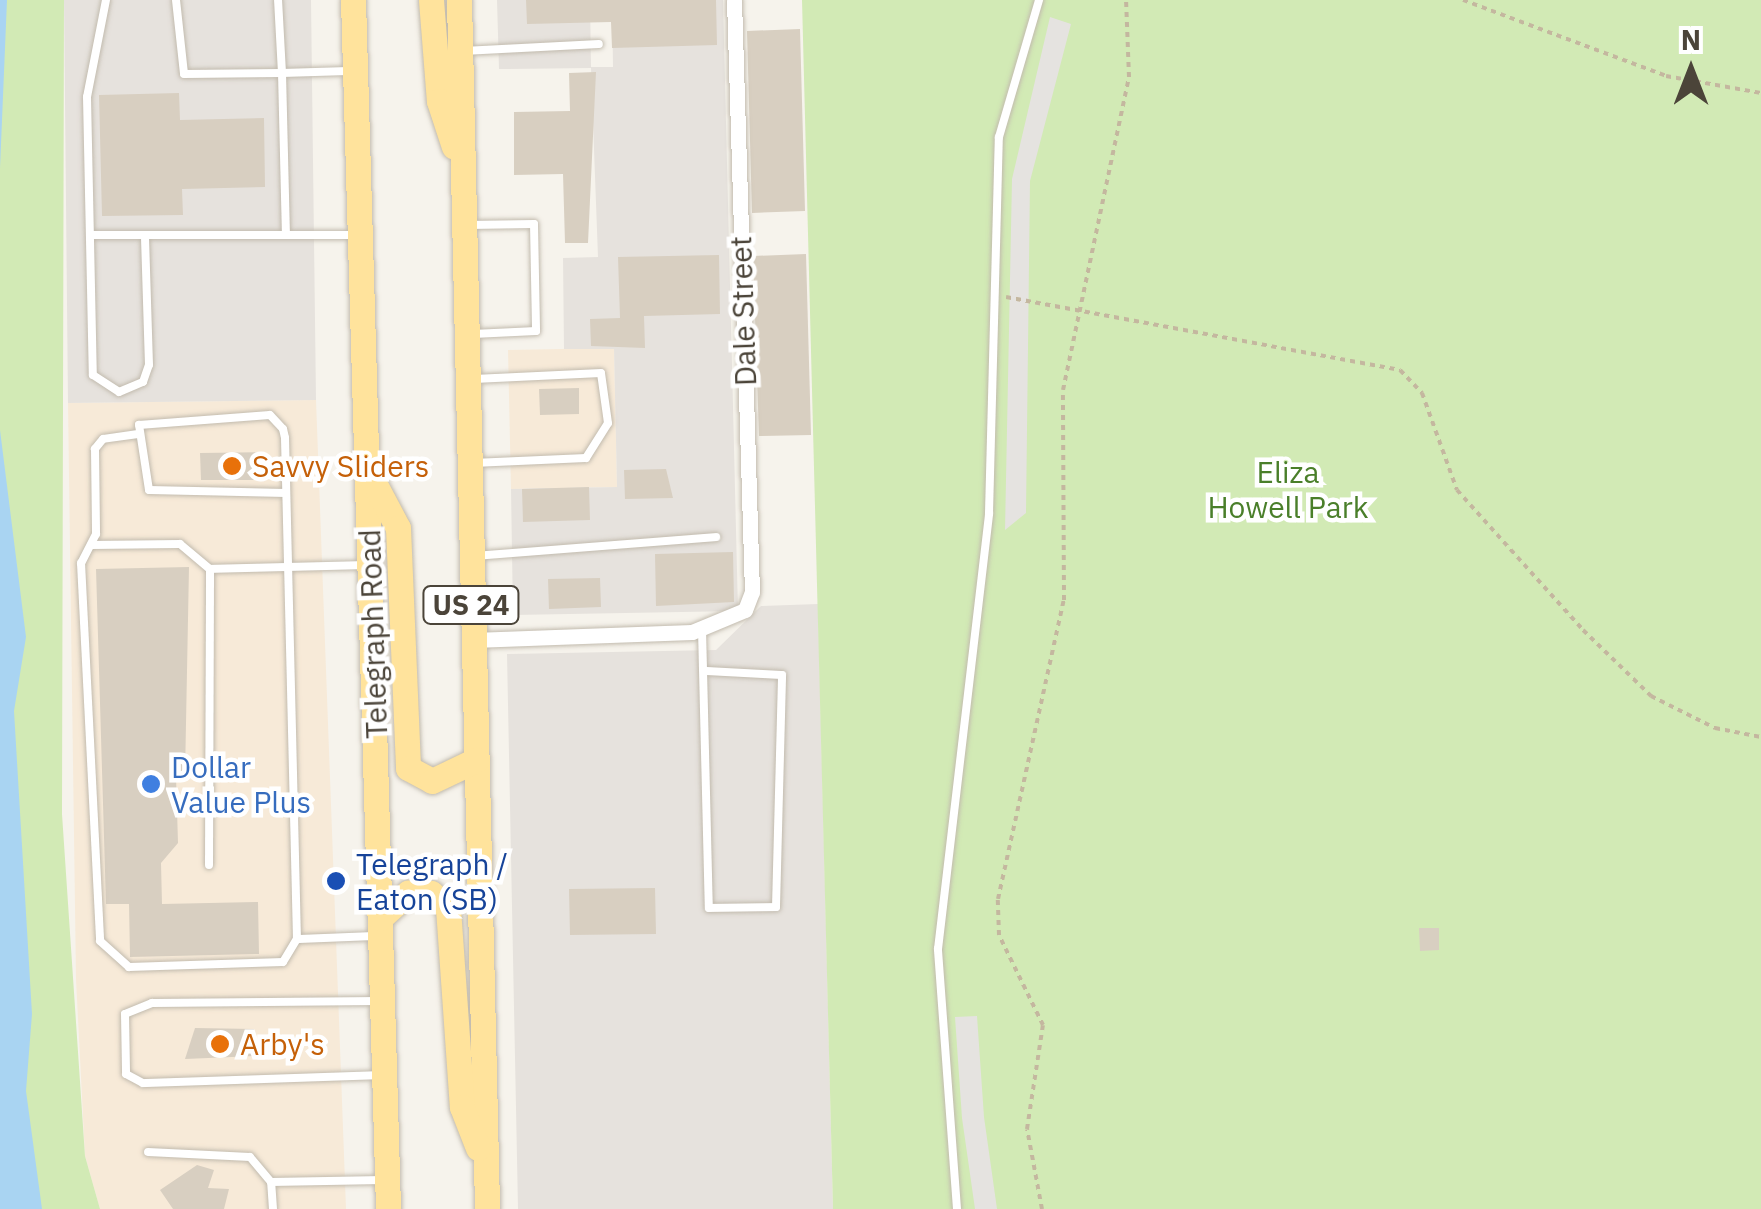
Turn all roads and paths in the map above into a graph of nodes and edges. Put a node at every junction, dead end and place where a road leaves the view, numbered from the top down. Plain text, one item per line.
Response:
1 (106, 0) edge
2 (176, 0) edge
3 (278, 0) edge
4 (352, 0) edge
5 (431, 0) edge
6 (459, 0) edge
7 (734, 0) edge
8 (1039, 0) edge
9 (1126, 0) edge
10 (1463, 0) edge
11 (598, 44) dead end
12 (460, 51) junction
13 (354, 72) junction
14 (282, 73) junction
15 (1761, 93) edge
16 (462, 170) junction
17 (464, 226) junction
18 (358, 234) junction
19 (90, 235) junction
20 (145, 235) junction
21 (286, 236) junction
22 (990, 295) junction
23 (1077, 307) junction
24 (466, 334) junction
25 (466, 379) junction
26 (138, 434) junction
27 (468, 463) junction
28 (364, 464) junction
29 (286, 493) junction
30 (716, 537) dead end
31 (91, 545) junction
32 (470, 556) junction
33 (372, 565) junction
34 (286, 567) junction
35 (210, 569) junction
36 (702, 629) junction
37 (473, 640) junction
38 (706, 671) junction
39 (1761, 737) edge
40 (476, 760) junction
41 (209, 865) dead end
42 (380, 927) junction
43 (296, 939) junction
44 (383, 1001) junction
45 (384, 1074) junction
46 (148, 1152) dead end
47 (486, 1167) junction
48 (387, 1180) junction
49 (271, 1182) junction
50 (273, 1209) edge
51 (388, 1209) edge
52 (487, 1209) edge
53 (958, 1209) edge
54 (1042, 1209) edge

1 - 19 lane
2 - 14 lane
3 - 14 lane
4 - 13 main road, Telegraph Road
5 - 16 main road
6 - 12 main road, US 24
7 - 36 street, Dale Street
8 - 22 lane
9 - 23 path
10 - 15 path
11 - 12 lane
12 - 16 main road, US 24
13 - 14 lane
13 - 18 main road, Telegraph Road
14 - 21 lane
16 - 17 main road, US 24
17 - 24 main road, US 24
17 - 24 lane
18 - 21 lane
18 - 28 main road, Telegraph Road
19 - 20 lane
19 - 20 lane
20 - 21 lane
22 - 23 path
22 - 53 lane
23 - 39 path
23 - 54 path
24 - 25 main road, US 24
25 - 27 main road, US 24
25 - 27 lane
26 - 29 lane
26 - 29 lane
26 - 31 lane
27 - 32 main road, US 24
28 - 33 main road, Telegraph Road
28 - 40 main road
29 - 34 lane
30 - 32 lane
31 - 35 lane
31 - 43 lane
32 - 37 main road, US 24
33 - 34 lane
33 - 42 main road, Telegraph Road
34 - 35 lane
34 - 43 lane
35 - 41 lane
36 - 37 street
36 - 38 lane
37 - 40 main road, US 24
38 - 38 lane
40 - 47 main road, US 24
42 - 43 lane
42 - 44 main road, Telegraph Road
42 - 47 main road
44 - 45 main road, Telegraph Road
44 - 45 lane
45 - 48 main road, Telegraph Road
46 - 49 lane
47 - 52 main road, US 24
48 - 49 lane
48 - 51 main road, Telegraph Road
49 - 50 lane

